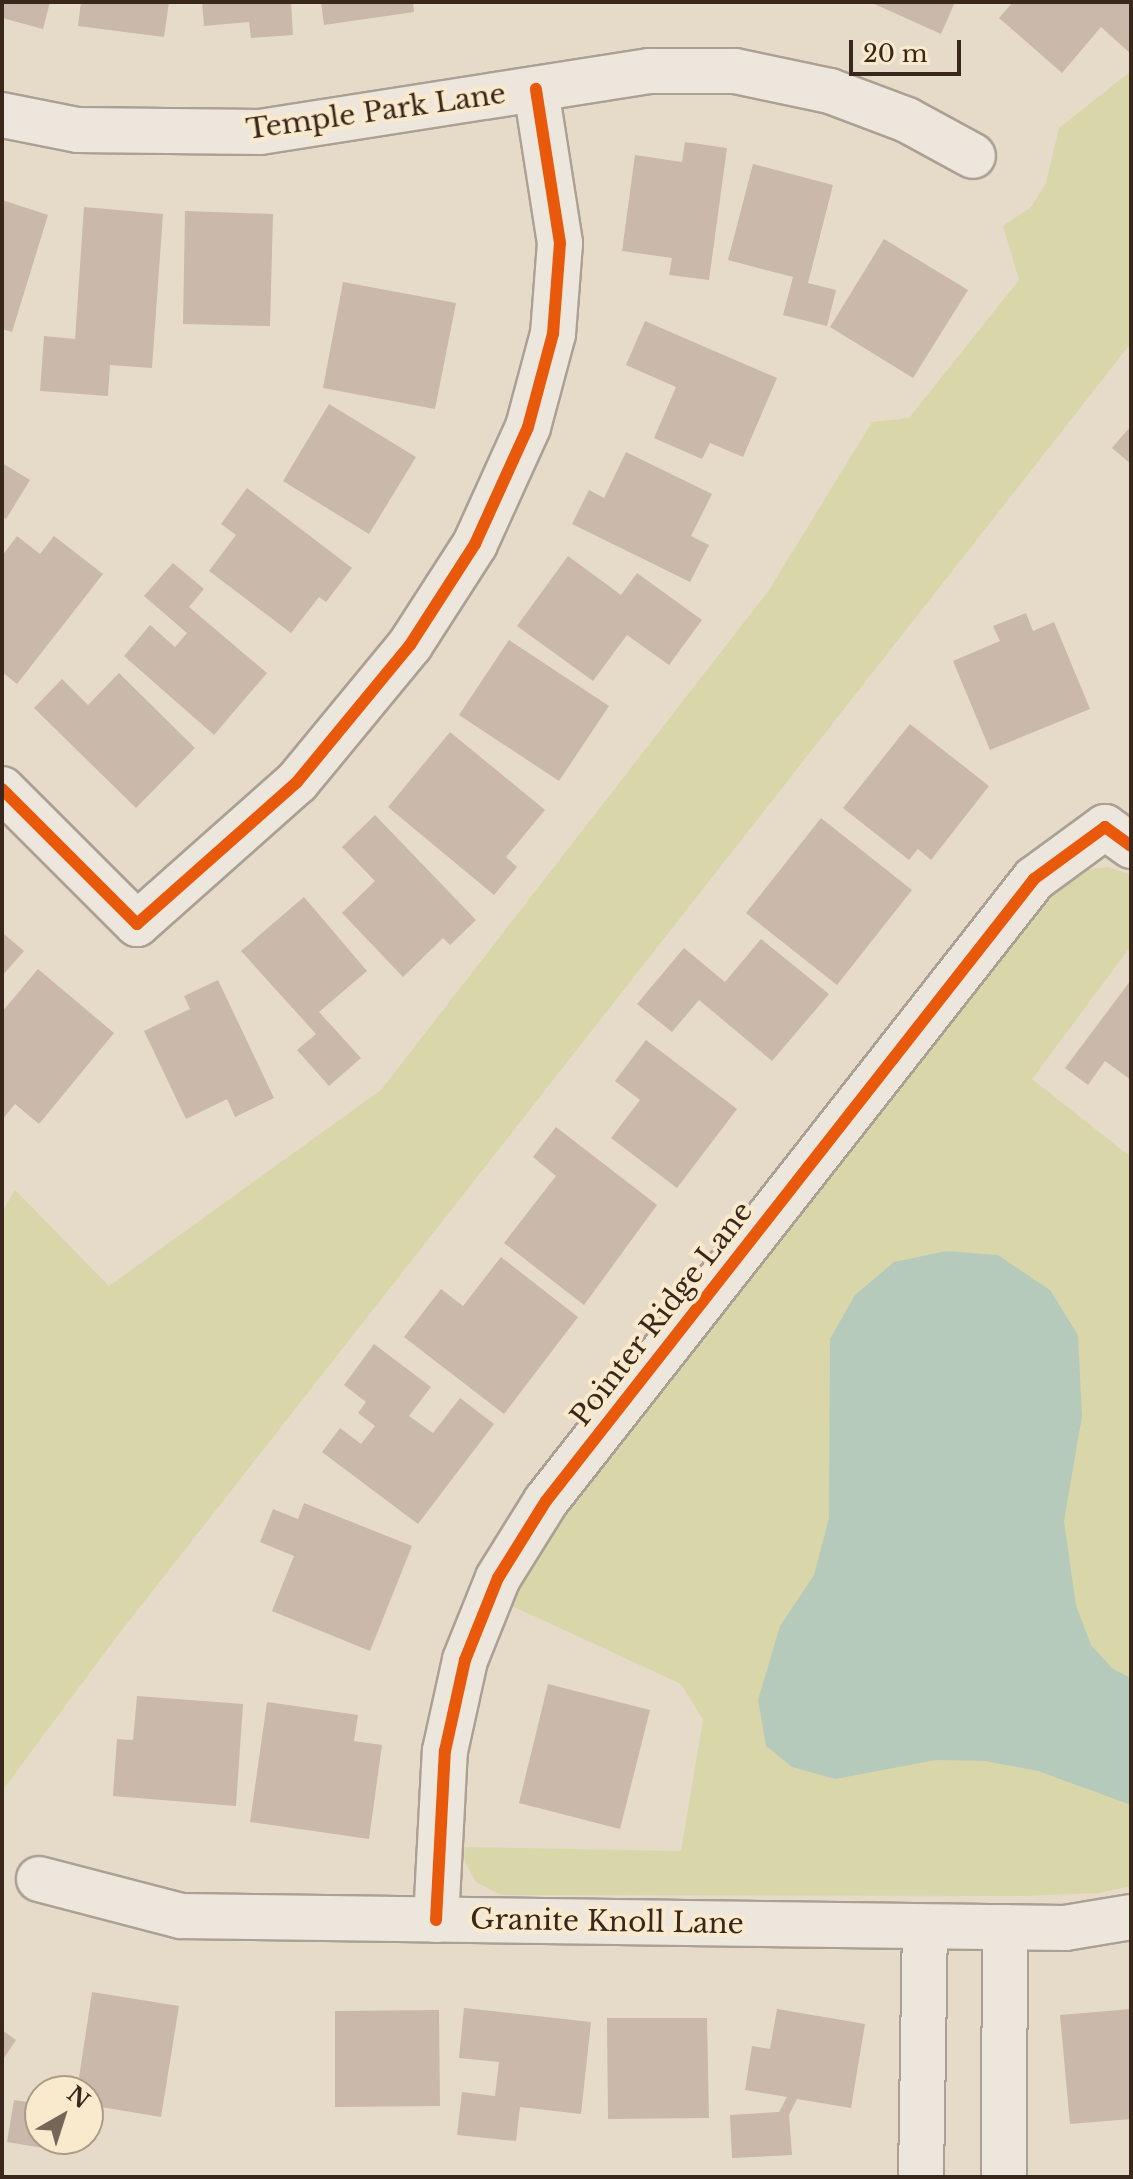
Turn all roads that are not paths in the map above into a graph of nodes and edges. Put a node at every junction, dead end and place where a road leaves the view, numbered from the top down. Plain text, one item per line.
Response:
1 (536, 89) junction
2 (2, 115) edge
3 (973, 156) dead end
4 (2, 789) edge
5 (1118, 836) edge
6 (39, 1879) dead end
7 (1131, 1917) edge
8 (436, 1920) junction
9 (925, 1927) junction
10 (1005, 1927) junction
11 (921, 2177) edge
12 (1004, 2177) edge

1 - 2 street, Temple Park Lane
1 - 3 street, Temple Park Lane
1 - 4 street
5 - 8 street, Pointer Ridge Lane
6 - 8 street, Granite Knoll Lane
7 - 10 street, Granite Knoll Lane
8 - 9 street, Granite Knoll Lane
9 - 10 street, Granite Knoll Lane
9 - 11 street
10 - 12 street

